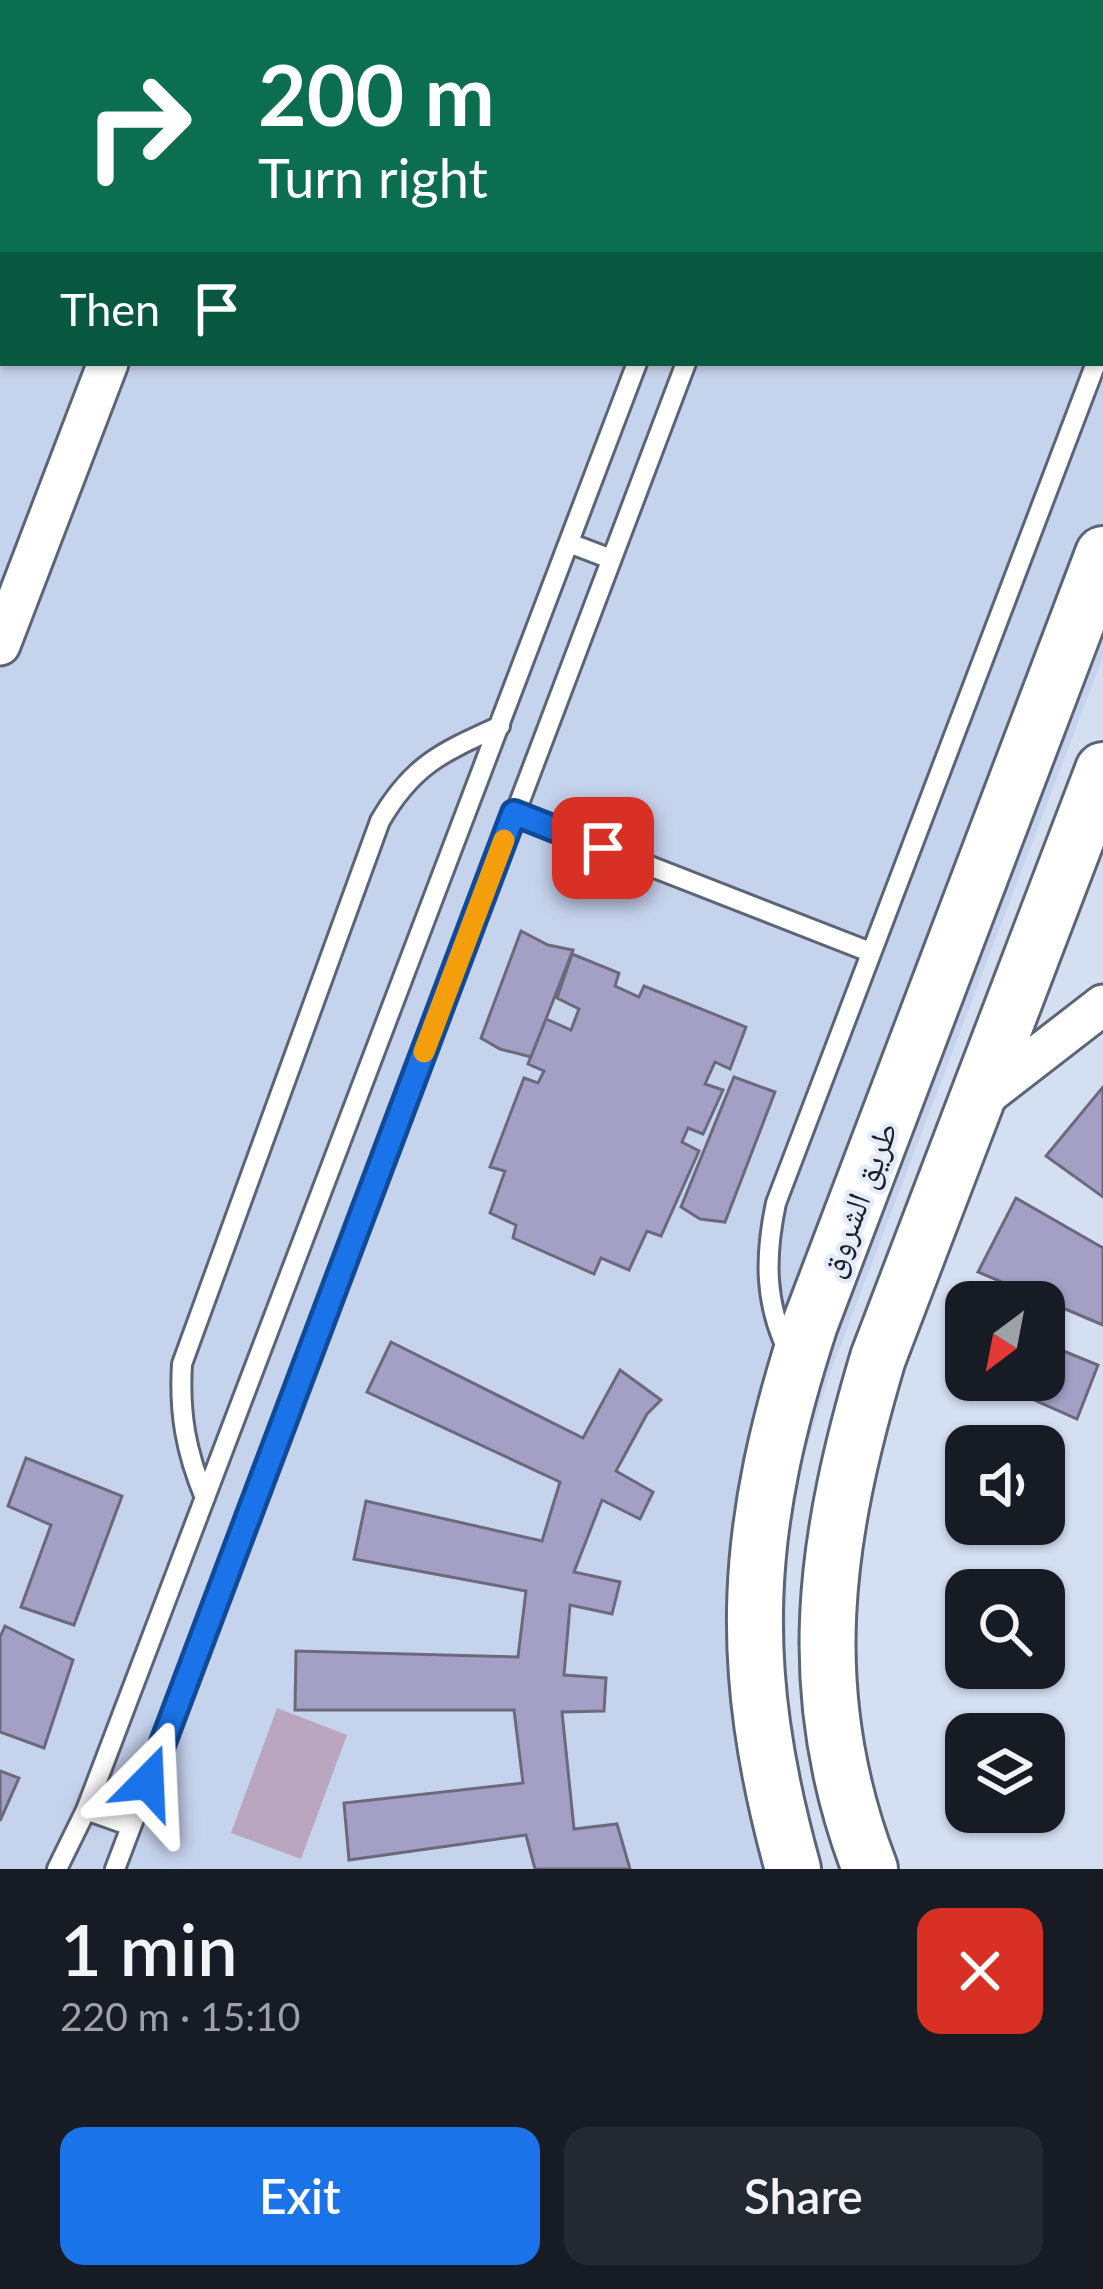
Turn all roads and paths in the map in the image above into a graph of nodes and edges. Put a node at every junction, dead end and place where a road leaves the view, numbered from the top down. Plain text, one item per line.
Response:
1 (107, 366) edge
2 (637, 366) edge
3 (685, 366) edge
4 (1095, 366) edge
5 (569, 543) junction
6 (1103, 554) edge
7 (611, 559) junction
8 (0, 645) edge
9 (500, 726) junction
10 (1103, 770) edge
11 (514, 813) junction
12 (870, 952) junction
13 (1103, 1005) edge
14 (975, 1104) junction
15 (796, 1367) junction
16 (205, 1498) junction
17 (86, 1810) junction
18 (131, 1826) junction
19 (57, 1869) edge
20 (115, 1869) edge
21 (793, 1869) edge
22 (870, 1869) edge

1 - 8 street
2 - 5 lane
3 - 7 lane
4 - 12 lane
5 - 7 lane
5 - 9 lane
6 - 15 street, طريق الشروق
7 - 11 lane
9 - 16 lane
9 - 16 lane
10 - 14 street
11 - 12 lane
11 - 18 lane
12 - 15 lane
13 - 14 street
14 - 22 street
15 - 21 street, طريق الشروق
16 - 17 lane
17 - 18 lane
17 - 19 lane
18 - 20 lane

